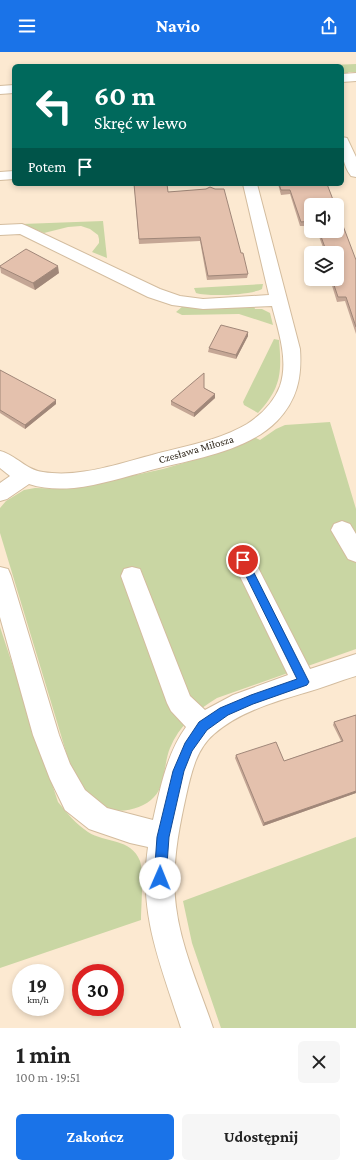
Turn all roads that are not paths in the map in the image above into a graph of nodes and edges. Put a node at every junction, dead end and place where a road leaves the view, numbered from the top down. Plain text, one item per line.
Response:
1 (356, 77) edge
2 (344, 78) edge
3 (12, 89) edge
4 (0, 90) edge
5 (344, 146) edge
6 (351, 164) edge
7 (12, 175) edge
8 (0, 176) edge
9 (251, 186) edge
10 (0, 230) edge
11 (280, 300) junction
12 (0, 458) edge
13 (27, 475) junction
14 (0, 493) edge
15 (342, 530) dead end
16 (356, 553) edge
17 (243, 560) dead end
18 (0, 576) edge
19 (132, 576) dead end
20 (356, 665) edge
21 (304, 682) junction
22 (203, 726) junction
23 (163, 837) junction
24 (197, 1028) edge

1 - 2 street
3 - 4 street
5 - 6 street
7 - 8 street
9 - 11 street, Czesława Miłosza
10 - 11 street
11 - 13 street, Czesława Miłosza
12 - 13 street, Czesława Miłosza
13 - 14 street
15 - 16 street
17 - 21 street
18 - 23 street
19 - 22 street
20 - 21 street
21 - 22 street
22 - 23 street
23 - 24 street

